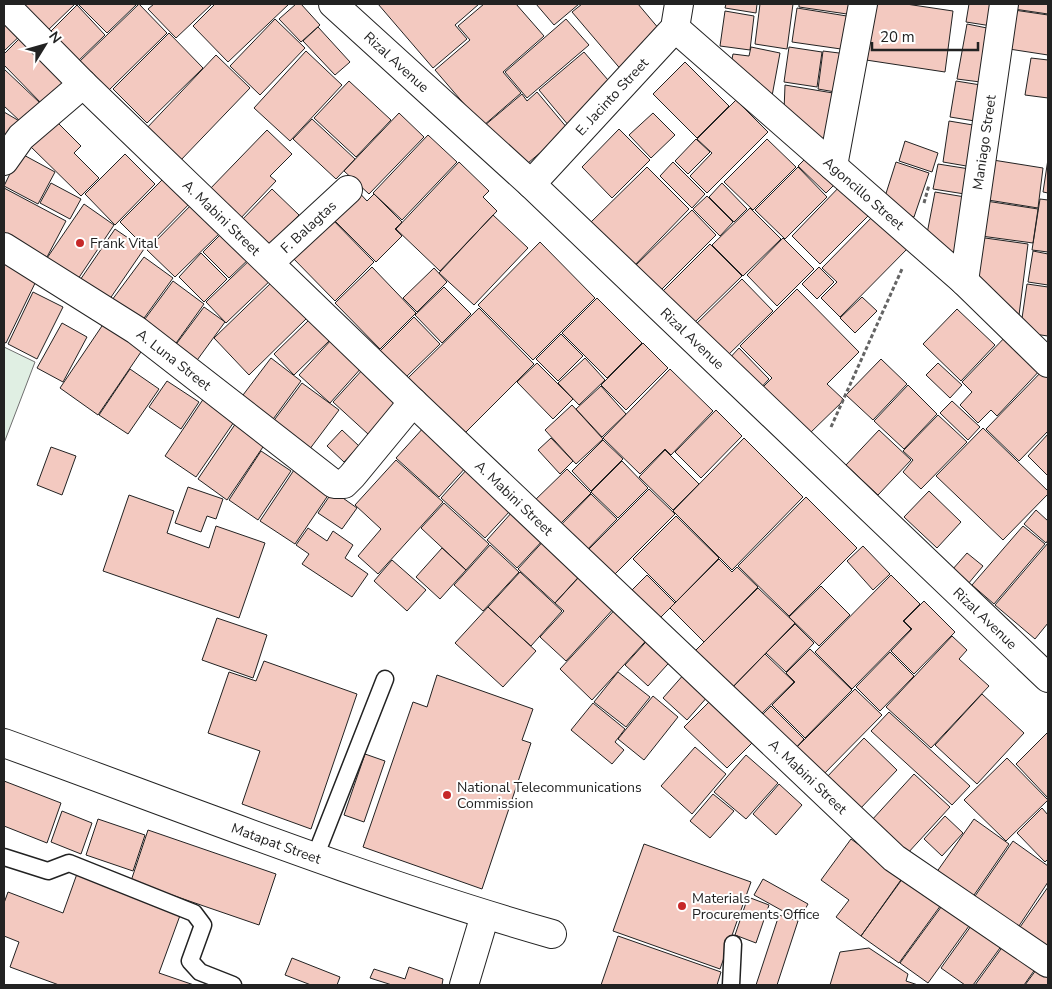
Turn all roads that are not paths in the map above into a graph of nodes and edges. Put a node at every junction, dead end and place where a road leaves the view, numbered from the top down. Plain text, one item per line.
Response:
1 (4, 4) edge
2 (333, 4) edge
3 (863, 4) edge
4 (1004, 4) edge
5 (677, 16) edge
6 (83, 84) junction
7 (4, 161) edge
8 (833, 166) junction
9 (532, 184) junction
10 (348, 190) dead end
11 (4, 247) edge
12 (270, 262) junction
13 (964, 281) junction
14 (1048, 363) edge
15 (413, 402) junction
16 (1048, 678) edge
17 (386, 679) dead end
18 (4, 744) edge
19 (315, 856) junction
20 (4, 857) edge
21 (485, 915) junction
22 (552, 934) dead end
23 (733, 944) dead end
24 (1048, 963) edge
25 (233, 985) edge
26 (464, 985) edge
27 (731, 985) edge

1 - 6 street, A. Mabini Street
2 - 9 street, Rizal Avenue
3 - 8 street
4 - 13 street, Maniago Street
5 - 8 street, Agoncillo Street
5 - 9 street, E. Jacinto Street
6 - 7 street
6 - 12 street, A. Mabini Street
8 - 13 street, Agoncillo Street
9 - 16 street, Rizal Avenue
10 - 12 street, F. Balagtas
11 - 15 street, A. Luna Street
12 - 15 street, A. Mabini Street
13 - 14 street, Agoncillo Street
15 - 24 street, A. Mabini Street
17 - 19 lane
18 - 19 street, Matapat Street
19 - 21 street, Matapat Street
20 - 25 lane
21 - 22 street, Matapat Street
21 - 26 street
23 - 27 lane

